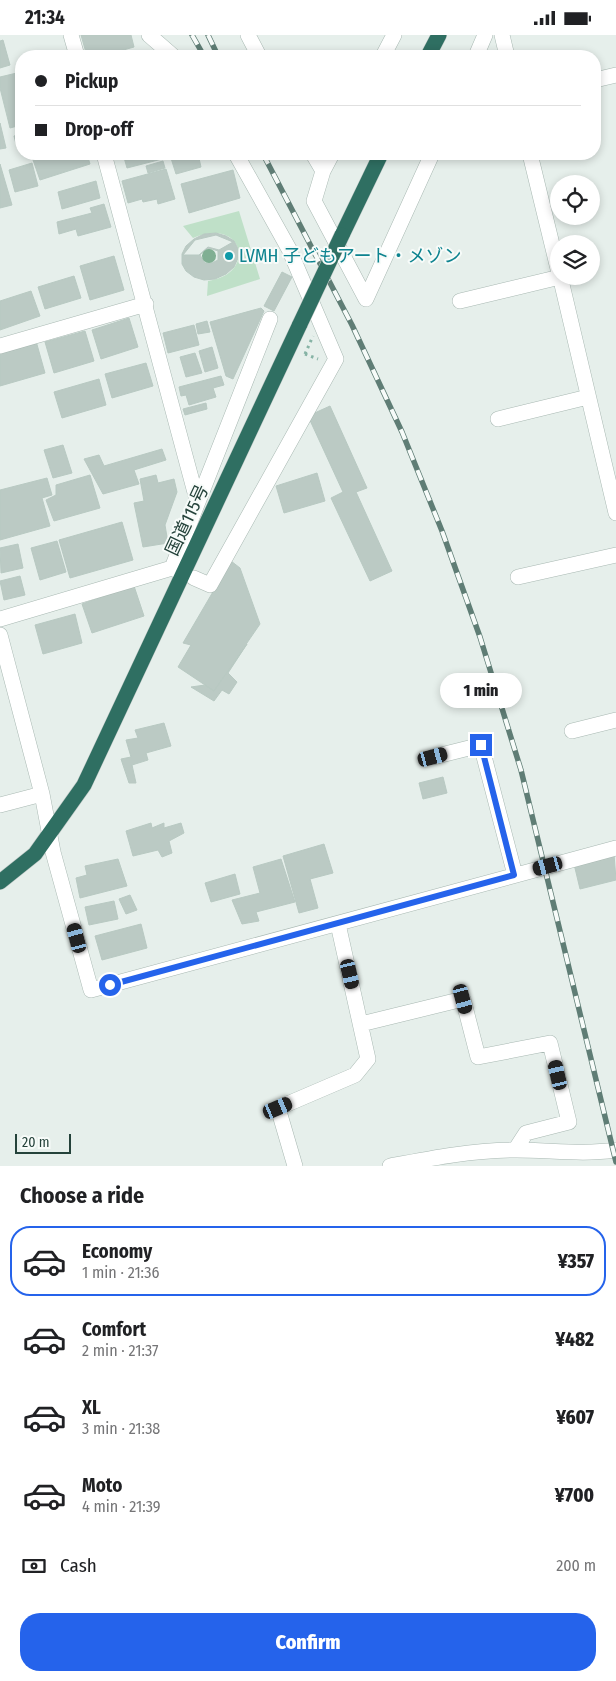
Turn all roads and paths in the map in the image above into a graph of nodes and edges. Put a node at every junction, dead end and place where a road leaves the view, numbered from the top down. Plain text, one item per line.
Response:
1 (71, 35) edge
2 (149, 35) edge
3 (248, 35) edge
4 (394, 35) edge
5 (439, 35) edge
6 (485, 35) edge
7 (502, 35) edge
8 (75, 50) edge
9 (166, 50) edge
10 (257, 50) edge
11 (386, 50) edge
12 (431, 50) edge
13 (479, 50) edge
14 (506, 50) edge
15 (616, 75) edge
16 (601, 79) edge
17 (106, 160) edge
18 (239, 160) edge
19 (316, 160) edge
20 (328, 160) edge
21 (378, 160) edge
22 (429, 160) edge
23 (531, 160) edge
24 (322, 171) junction
25 (550, 238) edge
26 (550, 278) edge
27 (561, 285) edge
28 (460, 301) dead end
29 (146, 304) junction
30 (270, 319) dead end
31 (0, 346) edge
32 (588, 397) junction
33 (498, 419) dead end
34 (197, 500) junction
35 (616, 513) edge
36 (616, 555) edge
37 (518, 577) dead end
38 (194, 578) dead end
39 (0, 619) edge
40 (0, 635) edge
41 (616, 720) edge
42 (572, 731) dead end
43 (433, 757) dead end
44 (42, 794) junction
45 (0, 805) edge
46 (49, 833) junction
47 (616, 848) edge
48 (514, 875) junction
49 (0, 882) edge
50 (338, 924) junction
51 (361, 1025) junction
52 (516, 1150) junction
53 (616, 1150) edge
54 (295, 1166) edge
55 (390, 1166) edge

1 - 8 street
2 - 9 street
3 - 10 street
4 - 11 street
5 - 12 highway
6 - 13 street
7 - 14 street
15 - 16 street
17 - 29 street
18 - 38 street
19 - 24 street
20 - 24 street
21 - 46 highway, 国道115号, bridge
22 - 24 street
23 - 25 street
26 - 28 street
27 - 32 street
29 - 31 street
29 - 34 street
30 - 34 street
32 - 33 street
32 - 35 street
34 - 39 street
36 - 37 street
40 - 44 street
41 - 42 street
43 - 48 street
44 - 45 street
44 - 46 street
46 - 49 highway, 国道115号
46 - 50 street
47 - 48 street
48 - 50 street
50 - 51 street
51 - 52 street
51 - 54 street
52 - 53 street
52 - 55 street

